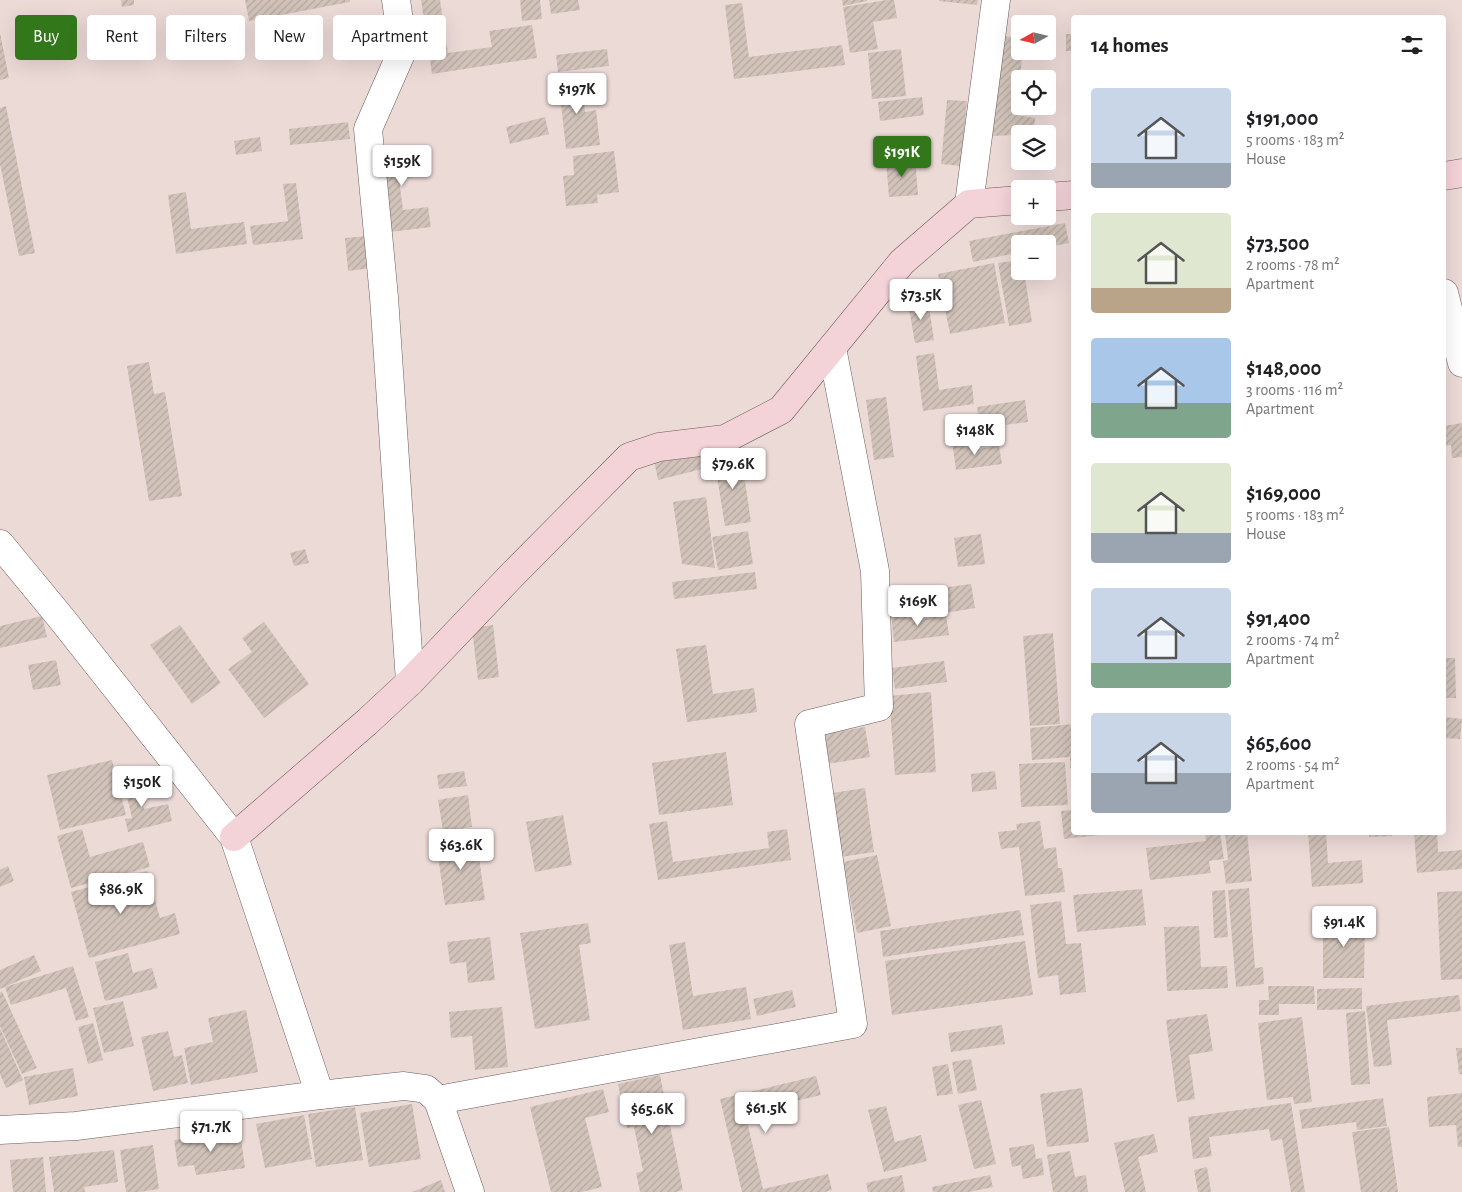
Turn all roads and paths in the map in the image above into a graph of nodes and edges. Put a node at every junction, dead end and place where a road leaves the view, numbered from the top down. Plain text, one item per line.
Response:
1 (396, 0) edge
2 (996, 0) edge
3 (1462, 173) edge
4 (1446, 176) edge
5 (1071, 195) edge
6 (1056, 196) edge
7 (1011, 201) edge
8 (969, 204) junction
9 (1446, 301) edge
10 (832, 348) junction
11 (1462, 362) edge
12 (0, 544) edge
13 (410, 682) junction
14 (234, 837) junction
15 (320, 1095) junction
16 (438, 1100) junction
17 (0, 1130) edge
18 (470, 1192) edge

1 - 13 street
2 - 8 street
3 - 4 street
5 - 6 street
7 - 8 street
8 - 10 street
9 - 11 street
10 - 13 street
10 - 16 street
12 - 14 street
13 - 14 street
14 - 15 street
15 - 16 street
15 - 17 street
16 - 18 street

